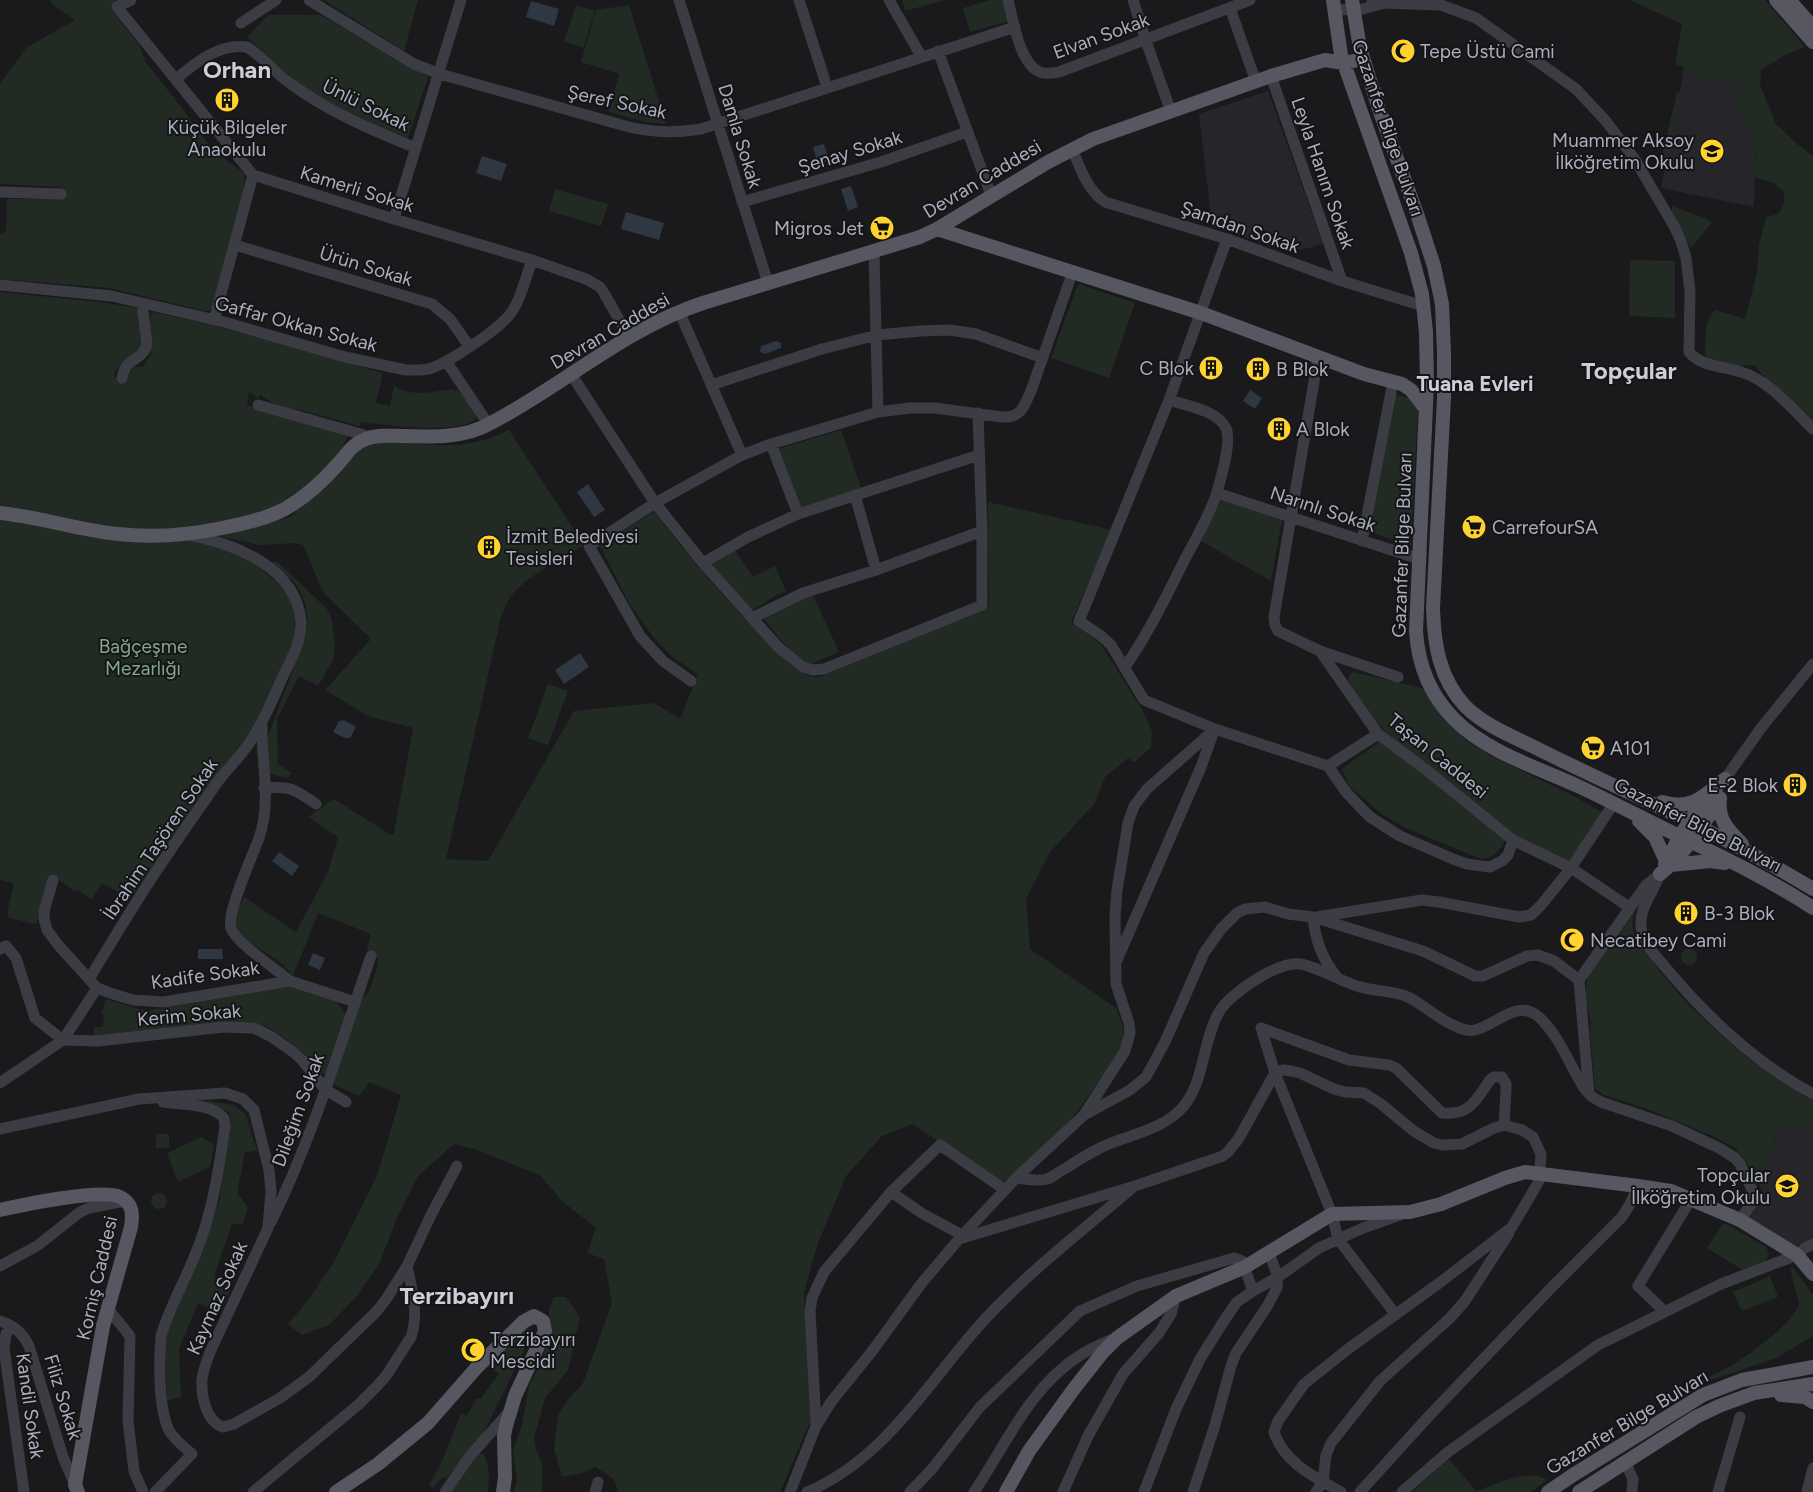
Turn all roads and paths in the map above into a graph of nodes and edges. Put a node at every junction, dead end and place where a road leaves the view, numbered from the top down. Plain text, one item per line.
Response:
1 (131, 0) edge
2 (276, 0) edge
3 (309, 0) edge
4 (461, 0) edge
5 (679, 0) edge
6 (799, 0) edge
7 (889, 0) edge
8 (1008, 0) edge
9 (1134, 0) edge
10 (1250, 0) edge
11 (1372, 0) edge
12 (1776, 0) edge
13 (1789, 0) edge
14 (1384, 3) junction
15 (1352, 5) edge
16 (1230, 8) junction
17 (1334, 10) edge
18 (241, 23) dead end
19 (1015, 27) junction
20 (1813, 27) edge
21 (1145, 38) junction
22 (1358, 40) junction
23 (1813, 42) edge
24 (1339, 46) junction
25 (938, 51) junction
26 (921, 56) junction
27 (1363, 59) junction
28 (1325, 60) junction
29 (1344, 63) junction
30 (440, 74) junction
31 (1271, 76) junction
32 (176, 79) junction
33 (1256, 82) junction
34 (1351, 85) junction
35 (827, 87) junction
36 (1171, 112) junction
37 (718, 124) junction
38 (967, 132) junction
39 (416, 148) junction
40 (1072, 148) junction
41 (253, 175) junction
42 (0, 192) edge
43 (61, 194) dead end
44 (991, 195) junction
45 (742, 202) junction
46 (394, 219) junction
47 (937, 229) junction
48 (1227, 239) junction
49 (235, 245) junction
50 (874, 252) junction
51 (532, 260) junction
52 (1073, 271) junction
53 (1342, 281) junction
54 (768, 283) junction
55 (0, 285) edge
56 (142, 303) junction
57 (1423, 306) junction
58 (679, 311) junction
59 (1201, 313) junction
60 (214, 320) junction
61 (877, 334) junction
62 (629, 337) junction
63 (469, 346) junction
64 (1044, 358) junction
65 (1318, 358) junction
66 (446, 361) junction
67 (1427, 371) junction
68 (571, 374) junction
69 (122, 378) dead end
70 (1398, 383) junction
71 (711, 385) junction
72 (1169, 400) junction
73 (258, 405) dead end
74 (1425, 408) junction
75 (878, 412) junction
76 (978, 414) junction
77 (489, 425) junction
78 (1813, 429) edge
79 (371, 437) junction
80 (771, 444) junction
81 (742, 455) junction
82 (979, 455) junction
83 (1217, 493) junction
84 (855, 496) junction
85 (655, 503) junction
86 (0, 513) edge
87 (798, 514) junction
88 (1291, 517) junction
89 (982, 530) junction
90 (186, 535) junction
91 (1362, 541) junction
92 (1419, 559) junction
93 (703, 564) junction
94 (876, 570) junction
95 (752, 618) junction
96 (1320, 651) junction
97 (1813, 664) edge
98 (1125, 668) junction
99 (1398, 676) dead end
100 (691, 682) dead end
101 (263, 720) junction
102 (1215, 729) junction
103 (1378, 734) junction
104 (1328, 766) junction
105 (1725, 779) joint
106 (264, 788) junction
107 (1619, 788) junction
108 (1714, 796) junction
109 (1614, 803) junction
110 (316, 804) dead end
111 (1630, 811) junction
112 (1696, 824) junction
113 (1686, 839) junction
114 (1513, 840) junction
115 (1753, 854) junction
116 (1666, 867) junction
117 (1571, 868) junction
118 (1746, 869) junction
119 (53, 880) dead end
120 (1813, 889) edge
121 (1629, 907) junction
122 (1813, 908) edge
123 (1313, 917) junction
124 (0, 949) edge
125 (371, 956) dead end
126 (1115, 965) junction
127 (290, 980) junction
128 (1340, 980) junction
129 (1579, 980) junction
130 (93, 984) junction
131 (355, 1002) junction
132 (63, 1040) junction
133 (1275, 1073) junction
134 (0, 1084) edge
135 (324, 1089) junction
136 (1589, 1094) junction
137 (1813, 1094) edge
138 (139, 1099) junction
139 (346, 1102) dead end
140 (1084, 1115) junction
141 (1504, 1125) junction
142 (0, 1129) edge
143 (458, 1166) dead end
144 (1540, 1174) junction
145 (1016, 1178) junction
146 (1135, 1186) junction
147 (1638, 1186) junction
148 (1005, 1190) junction
149 (891, 1192) junction
150 (1691, 1199) junction
151 (126, 1200) junction
152 (0, 1210) edge
153 (1410, 1212) junction
154 (1332, 1214) junction
155 (1740, 1220) junction
156 (1512, 1227) junction
157 (268, 1228) junction
158 (961, 1237) junction
159 (1338, 1239) junction
160 (1813, 1244) edge
161 (1269, 1253) junction
162 (1797, 1255) junction
163 (0, 1266) edge
164 (407, 1266) junction
165 (1245, 1267) junction
166 (1813, 1274) edge
167 (1278, 1278) junction
168 (1253, 1291) junction
169 (1176, 1296) junction
170 (108, 1309) junction
171 (1664, 1312) junction
172 (1396, 1315) junction
173 (0, 1322) edge
174 (11, 1326) junction
175 (1117, 1338) junction
176 (1813, 1367) edge
177 (1813, 1384) edge
178 (1813, 1402) edge
179 (1719, 1406) junction
180 (510, 1411) junction
181 (1740, 1417) dead end
182 (816, 1426) junction
183 (1625, 1462) junction
184 (1813, 1468) edge
185 (1319, 1487) edge
186 (76, 1488) edge
187 (24, 1492) edge
188 (143, 1492) edge
189 (155, 1492) edge
190 (253, 1492) edge
191 (336, 1492) edge
192 (445, 1492) edge
193 (503, 1492) edge
194 (790, 1492) edge
195 (807, 1492) edge
196 (910, 1492) edge
197 (974, 1492) edge
198 (1006, 1492) edge
199 (1063, 1492) edge
200 (1144, 1492) edge
201 (1193, 1492) edge
202 (1341, 1492) edge
203 (1360, 1492) edge
204 (1402, 1492) edge
205 (1548, 1492) edge
206 (1579, 1492) edge
207 (1632, 1492) edge
208 (1718, 1492) edge
209 (1807, 1492) edge

1 - 32 street
2 - 18 street
3 - 30 street, Şeref Sokak
4 - 30 street
5 - 37 street, Damla Sokak
6 - 35 street
7 - 26 street
8 - 19 street, Elvan Sokak
9 - 21 street
10 - 16 street, Elvan Sokak
11 - 14 street
12 - 23 main road
13 - 20 main road
14 - 15 street
14 - 78 street
15 - 17 street
15 - 22 main road, Gazanfer Bilge Bulvarı
16 - 21 street, Elvan Sokak
16 - 33 street
17 - 24 main road, Gazanfer Bilge Bulvarı
17 - 28 main road
19 - 21 street, Elvan Sokak
19 - 25 street, Şeref Sokak
21 - 36 street
22 - 24 main road
22 - 27 main road, Gazanfer Bilge Bulvarı
24 - 28 main road
24 - 29 main road, Gazanfer Bilge Bulvarı
25 - 26 street, Şeref Sokak
25 - 38 street
26 - 35 street, Şeref Sokak
27 - 29 main road
27 - 107 main road, Gazanfer Bilge Bulvarı
28 - 29 main road
28 - 31 main road, Devran Caddesi
28 - 34 main road
29 - 34 main road, Gazanfer Bilge Bulvarı
30 - 37 street, Şeref Sokak
30 - 39 street
31 - 33 main road, Devran Caddesi
31 - 53 street, Leyla Hanım Sokak
32 - 39 street, Ünlü Sokak
32 - 41 street
33 - 36 main road, Devran Caddesi
34 - 57 main road, Gazanfer Bilge Bulvarı
35 - 37 street, Şeref Sokak
36 - 40 main road, Devran Caddesi
37 - 45 street, Damla Sokak
38 - 44 street
38 - 45 street, Şenay Sokak
39 - 46 street
40 - 44 main road, Devran Caddesi
40 - 48 street, Şamdan Sokak
41 - 46 street, Kamerli Sokak
41 - 49 street
42 - 43 street
44 - 47 main road, Devran Caddesi
45 - 54 street, Damla Sokak
46 - 51 street, Kamerli Sokak
47 - 50 main road, Devran Caddesi
47 - 52 main road
48 - 53 street, Şamdan Sokak
48 - 59 street
49 - 60 street
49 - 63 street, Ürün Sokak
50 - 54 main road, Devran Caddesi
50 - 61 street
51 - 62 street, Kamerli Sokak
51 - 63 street, Gaffar Okkan Sokak
52 - 59 main road
52 - 64 street
53 - 57 street, Şamdan Sokak
54 - 58 main road, Devran Caddesi
55 - 56 street, Gaffar Okkan Sokak
56 - 60 street, Gaffar Okkan Sokak
56 - 69 street
57 - 67 main road, Gazanfer Bilge Bulvarı
58 - 62 main road, Devran Caddesi
58 - 71 street
59 - 65 main road
59 - 72 street
60 - 66 street, Gaffar Okkan Sokak
61 - 64 street
61 - 71 street
61 - 75 street
62 - 68 main road, Devran Caddesi
63 - 66 street, Gaffar Okkan Sokak
64 - 76 street
65 - 70 main road
65 - 88 street, Taşan Caddesi
66 - 77 street
67 - 70 main road
67 - 74 main road, Gazanfer Bilge Bulvarı
68 - 77 main road, Devran Caddesi
68 - 85 street
70 - 74 main road
70 - 91 street
71 - 81 street
72 - 83 street
72 - 98 street
73 - 79 street
74 - 92 main road, Gazanfer Bilge Bulvarı
75 - 76 street
75 - 80 street
76 - 82 street
77 - 79 main road, Devran Caddesi
79 - 90 main road, Devran Caddesi
80 - 81 street
80 - 87 street
81 - 85 street
82 - 84 street
82 - 89 street
83 - 88 street, Narınlı Sokak
83 - 98 street
84 - 87 street
84 - 94 street
85 - 93 street
85 - 100 street
86 - 90 main road, Devran Caddesi
87 - 93 street
88 - 91 street, Narınlı Sokak
88 - 96 street, Taşan Caddesi
89 - 94 street
89 - 95 street
90 - 101 street, İbrahim Taşören Sokak
91 - 92 street, Narınlı Sokak
92 - 109 main road, Gazanfer Bilge Bulvarı
93 - 95 street
94 - 95 street
96 - 99 street
96 - 103 street, Taşan Caddesi
97 - 105 street
98 - 102 street
101 - 106 street
101 - 130 street, İbrahim Taşören Sokak
102 - 104 street
102 - 126 street
102 - 126 street
103 - 104 street
103 - 114 street, Taşan Caddesi
104 - 114 street
105 - 108 main road
106 - 110 street
106 - 127 street
107 - 108 main road
107 - 112 main road
108 - 112 main road
108 - 115 main road
109 - 111 main road, Gazanfer Bilge Bulvarı
109 - 117 street
111 - 113 main road, Gazanfer Bilge Bulvarı
111 - 116 main road
112 - 113 main road
112 - 115 main road
113 - 116 main road
113 - 118 main road, Gazanfer Bilge Bulvarı
114 - 117 street, Taşan Caddesi
115 - 120 main road, Gazanfer Bilge Bulvarı
116 - 118 main road
116 - 121 street
116 - 137 street
117 - 121 street, Taşan Caddesi
117 - 123 street
118 - 122 main road, Gazanfer Bilge Bulvarı
119 - 130 street, Kadife Sokak
121 - 129 street
123 - 128 street
123 - 129 street
123 - 140 street
124 - 132 street
125 - 131 street, Dileğim Sokak
126 - 140 street
127 - 130 street, Kadife Sokak
127 - 131 street, Kadife Sokak
128 - 136 street
128 - 145 street
129 - 136 street
130 - 132 street, İbrahim Taşören Sokak
131 - 135 street, Dileğim Sokak
132 - 134 street
132 - 135 street, Kerim Sokak
133 - 141 street
133 - 141 street
133 - 146 street
133 - 154 street
135 - 139 street
135 - 157 street, Dileğim Sokak
136 - 155 street
138 - 142 street, Kaymaz Sokak
138 - 157 street, Kaymaz Sokak
138 - 189 street
140 - 145 street
141 - 144 street
143 - 164 street, Kaymaz Sokak
144 - 147 main road
144 - 153 main road
144 - 156 street
145 - 148 street
146 - 158 street
146 - 195 street
147 - 150 main road
147 - 203 street
148 - 149 street
148 - 158 street
149 - 158 street
149 - 182 street
150 - 155 main road
150 - 171 street
151 - 152 main road, Korniş Caddesi
151 - 163 street
151 - 170 main road, Korniş Caddesi
153 - 154 main road
153 - 159 street
154 - 159 street
154 - 161 main road
155 - 162 main road
156 - 172 street
156 - 185 street
157 - 164 street, Kaymaz Sokak
158 - 182 street
159 - 167 street
159 - 172 street
160 - 162 street
161 - 165 main road
161 - 167 street
162 - 166 main road
162 - 171 street
164 - 190 street
165 - 168 street
165 - 169 main road
165 - 196 street
167 - 168 street
167 - 201 street
168 - 200 street
169 - 175 main road
169 - 199 street
170 - 186 main road, Korniş Caddesi
170 - 188 street
171 - 204 street
172 - 185 street
173 - 174 street
174 - 186 street, Filiz Sokak
174 - 187 street, Kandil Sokak
175 - 197 street
175 - 198 main road
176 - 205 main road, Gazanfer Bilge Bulvarı
177 - 179 main road, Gazanfer Bilge Bulvarı
178 - 179 main road
179 - 183 main road, Gazanfer Bilge Bulvarı
180 - 191 main road
180 - 192 street
180 - 193 main road
181 - 208 street
182 - 194 street
183 - 206 main road, Gazanfer Bilge Bulvarı
183 - 207 street
184 - 209 street
185 - 202 street

